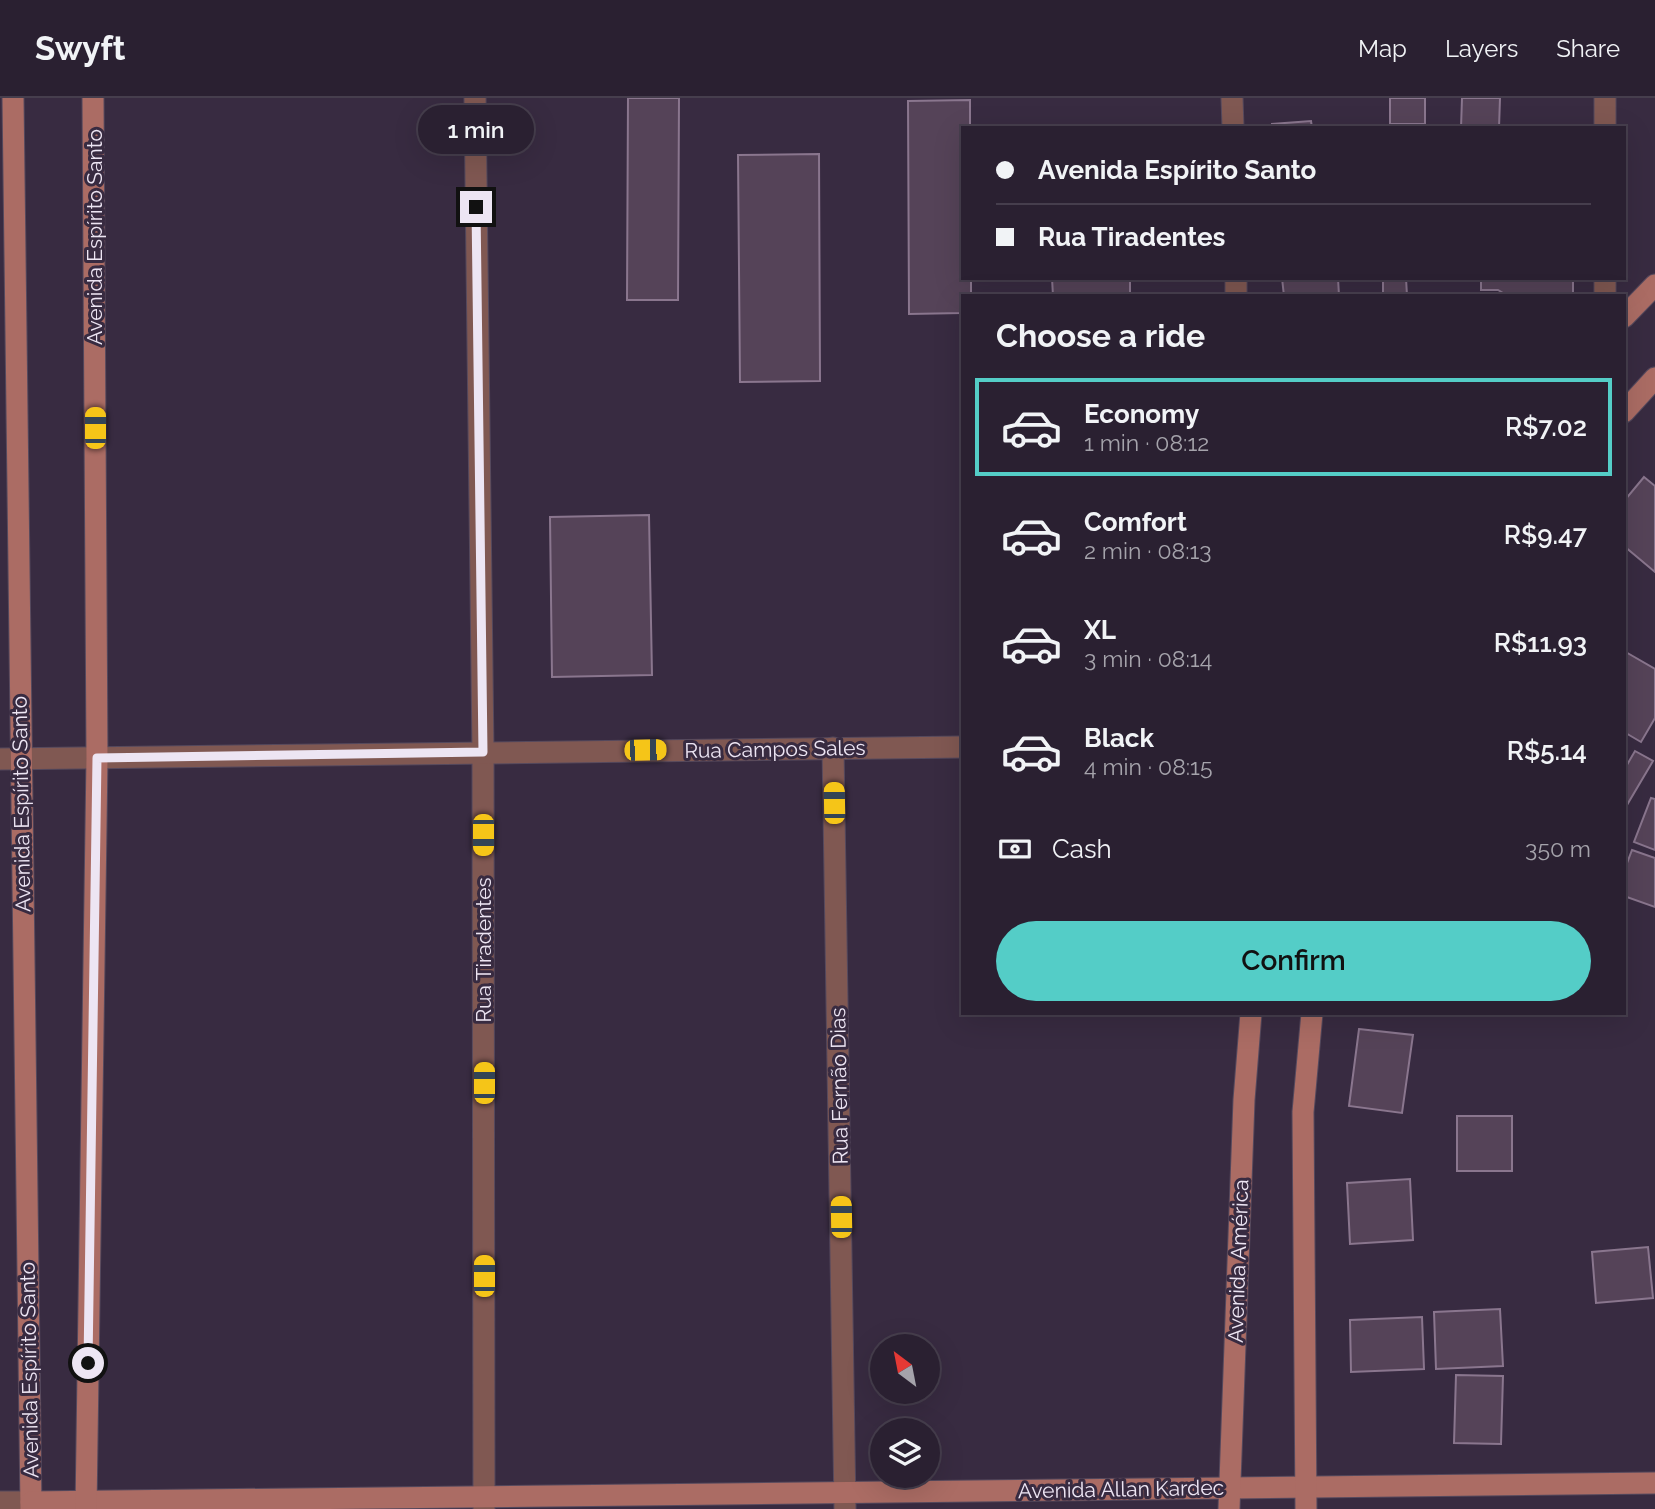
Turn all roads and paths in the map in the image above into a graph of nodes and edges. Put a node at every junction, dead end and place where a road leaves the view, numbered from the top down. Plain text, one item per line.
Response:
1 (12, 98) edge
2 (93, 98) edge
3 (475, 98) edge
4 (1232, 98) edge
5 (1605, 98) edge
6 (1233, 126) edge
7 (1605, 126) edge
8 (1655, 285) edge
9 (1626, 315) edge
10 (1655, 378) edge
11 (1626, 410) edge
12 (961, 747) edge
13 (833, 748) junction
14 (483, 752) junction
15 (97, 758) junction
16 (10, 759) edge
17 (1251, 1015) edge
18 (1312, 1015) edge
19 (1655, 1483) edge
20 (1307, 1487) junction
21 (1229, 1498) edge
22 (845, 1501) edge
23 (0, 1502) edge
24 (484, 1503) edge
25 (31, 1505) edge
26 (86, 1505) edge
27 (1306, 1509) edge

1 - 16 main road, Avenida Espírito Santo
2 - 15 main road, Avenida Espírito Santo
3 - 14 street, Rua Tiradentes
4 - 6 street
5 - 7 street
8 - 9 main road
10 - 11 main road
12 - 13 street, Rua Campos Sales
13 - 14 street, Rua Campos Sales
13 - 22 street, Rua Fernão Dias
14 - 15 street, Rua Campos Sales
14 - 24 street, Rua Tiradentes
15 - 16 street, Rua Campos Sales
15 - 26 main road, Avenida Espírito Santo
16 - 25 main road, Avenida Espírito Santo
17 - 21 main road, Avenida América
18 - 20 main road
19 - 20 main road, Avenida Allan Kardec
20 - 21 main road, Avenida Allan Kardec
20 - 27 main road
21 - 22 main road, Avenida Allan Kardec
22 - 24 main road, Avenida Allan Kardec
23 - 25 street, Avenida Allan Kardec
24 - 26 main road, Avenida Allan Kardec
25 - 26 main road, Avenida Allan Kardec

